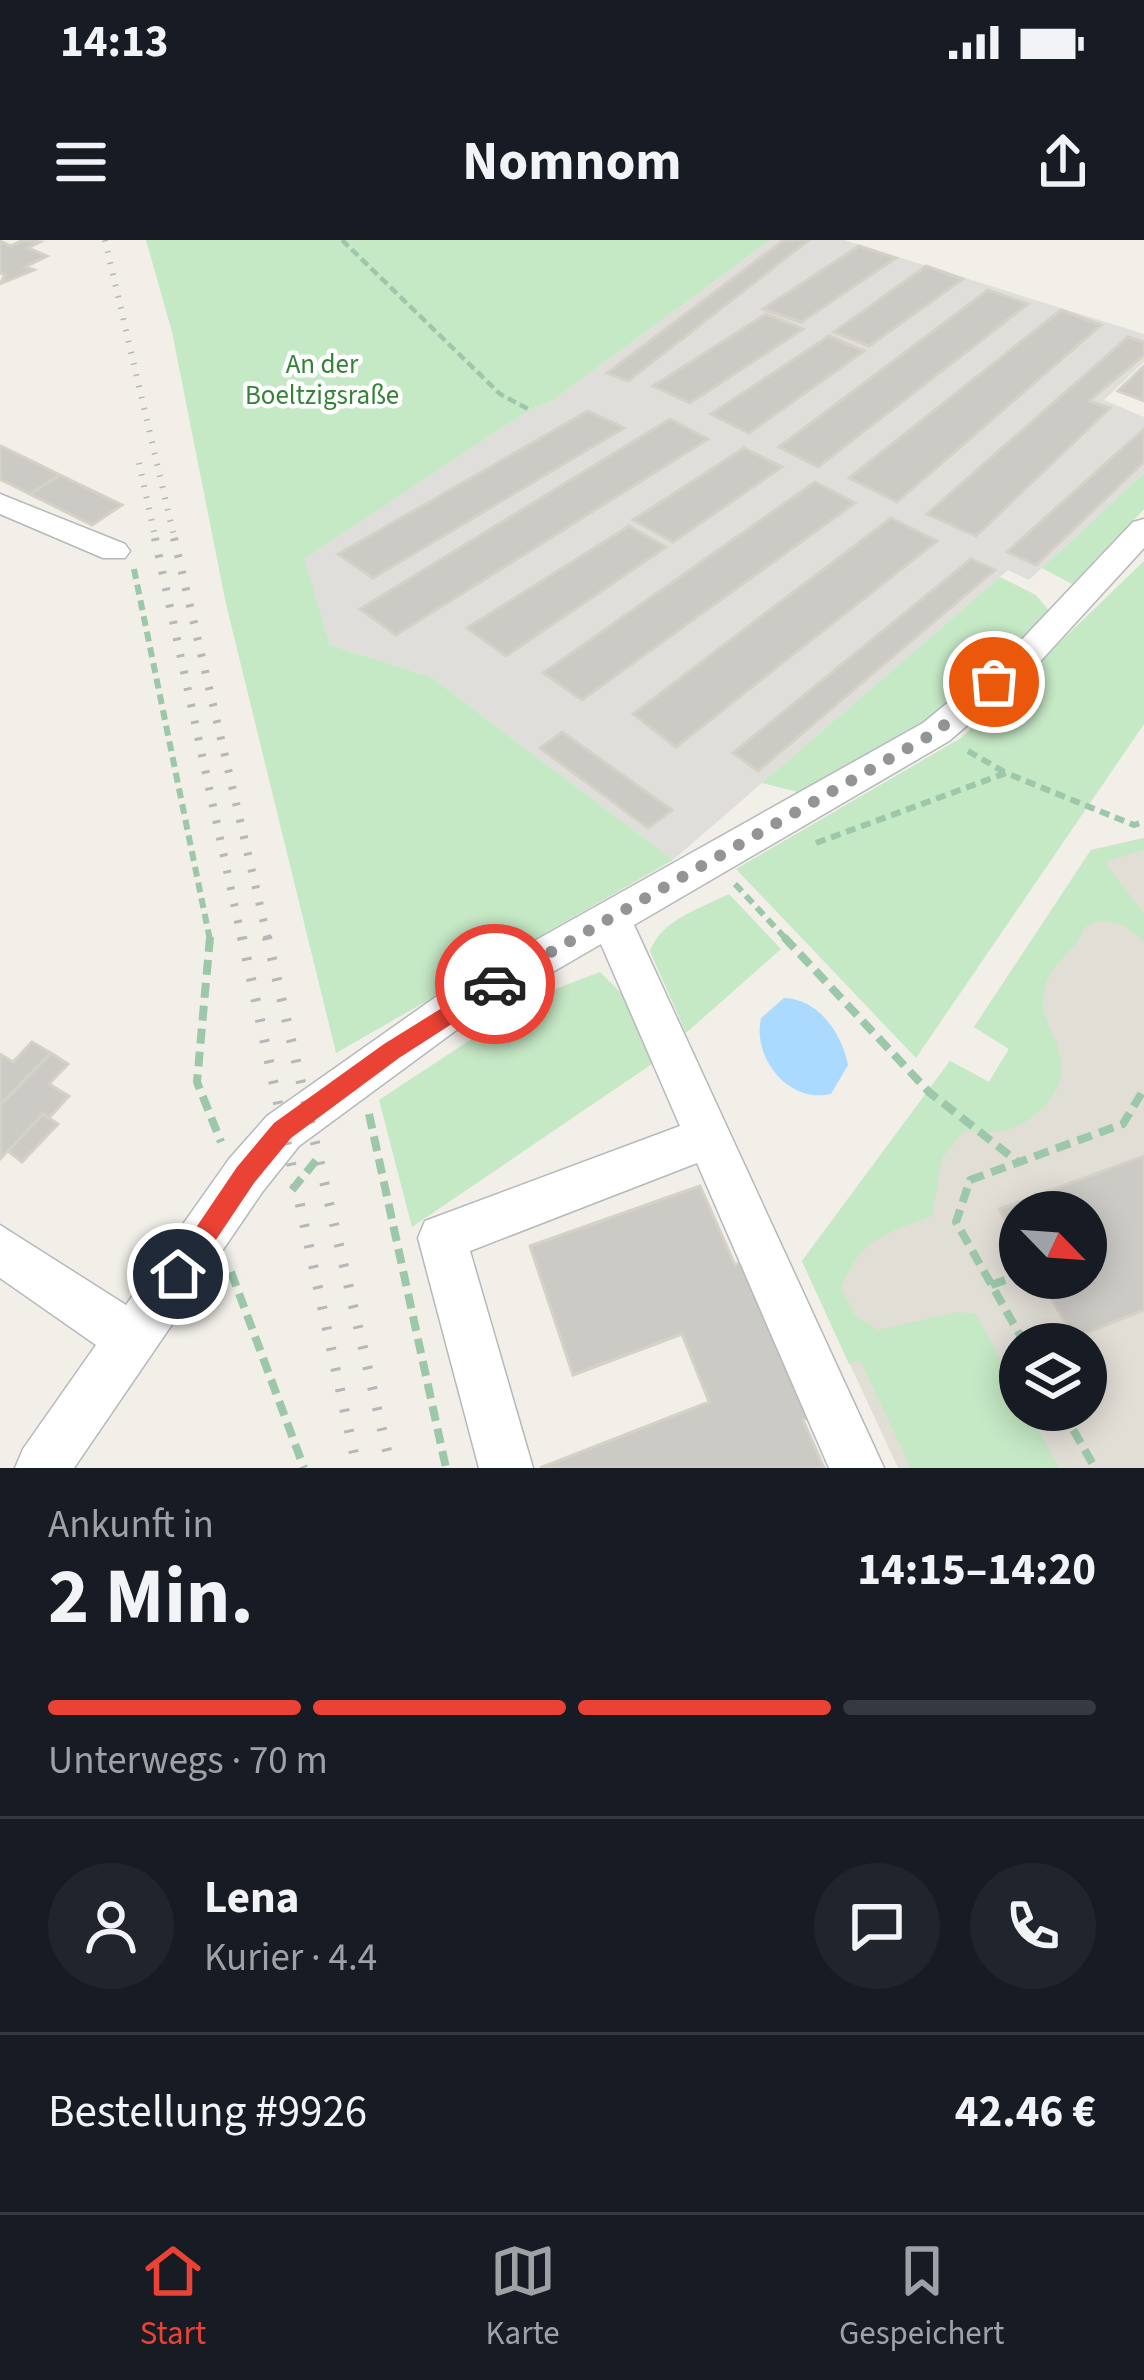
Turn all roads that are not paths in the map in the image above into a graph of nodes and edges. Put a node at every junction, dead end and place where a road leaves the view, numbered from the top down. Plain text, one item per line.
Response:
1 (0, 503) edge
2 (1144, 529) edge
3 (114, 551) road end
4 (611, 920) junction
5 (711, 1136) junction
6 (0, 1249) edge
7 (133, 1340) junction
8 (41, 1468) edge
9 (506, 1468) edge
10 (857, 1468) edge

1 - 3 street
2 - 4 street
4 - 5 street
4 - 7 street
5 - 9 street
5 - 10 street
6 - 7 street
7 - 8 street

